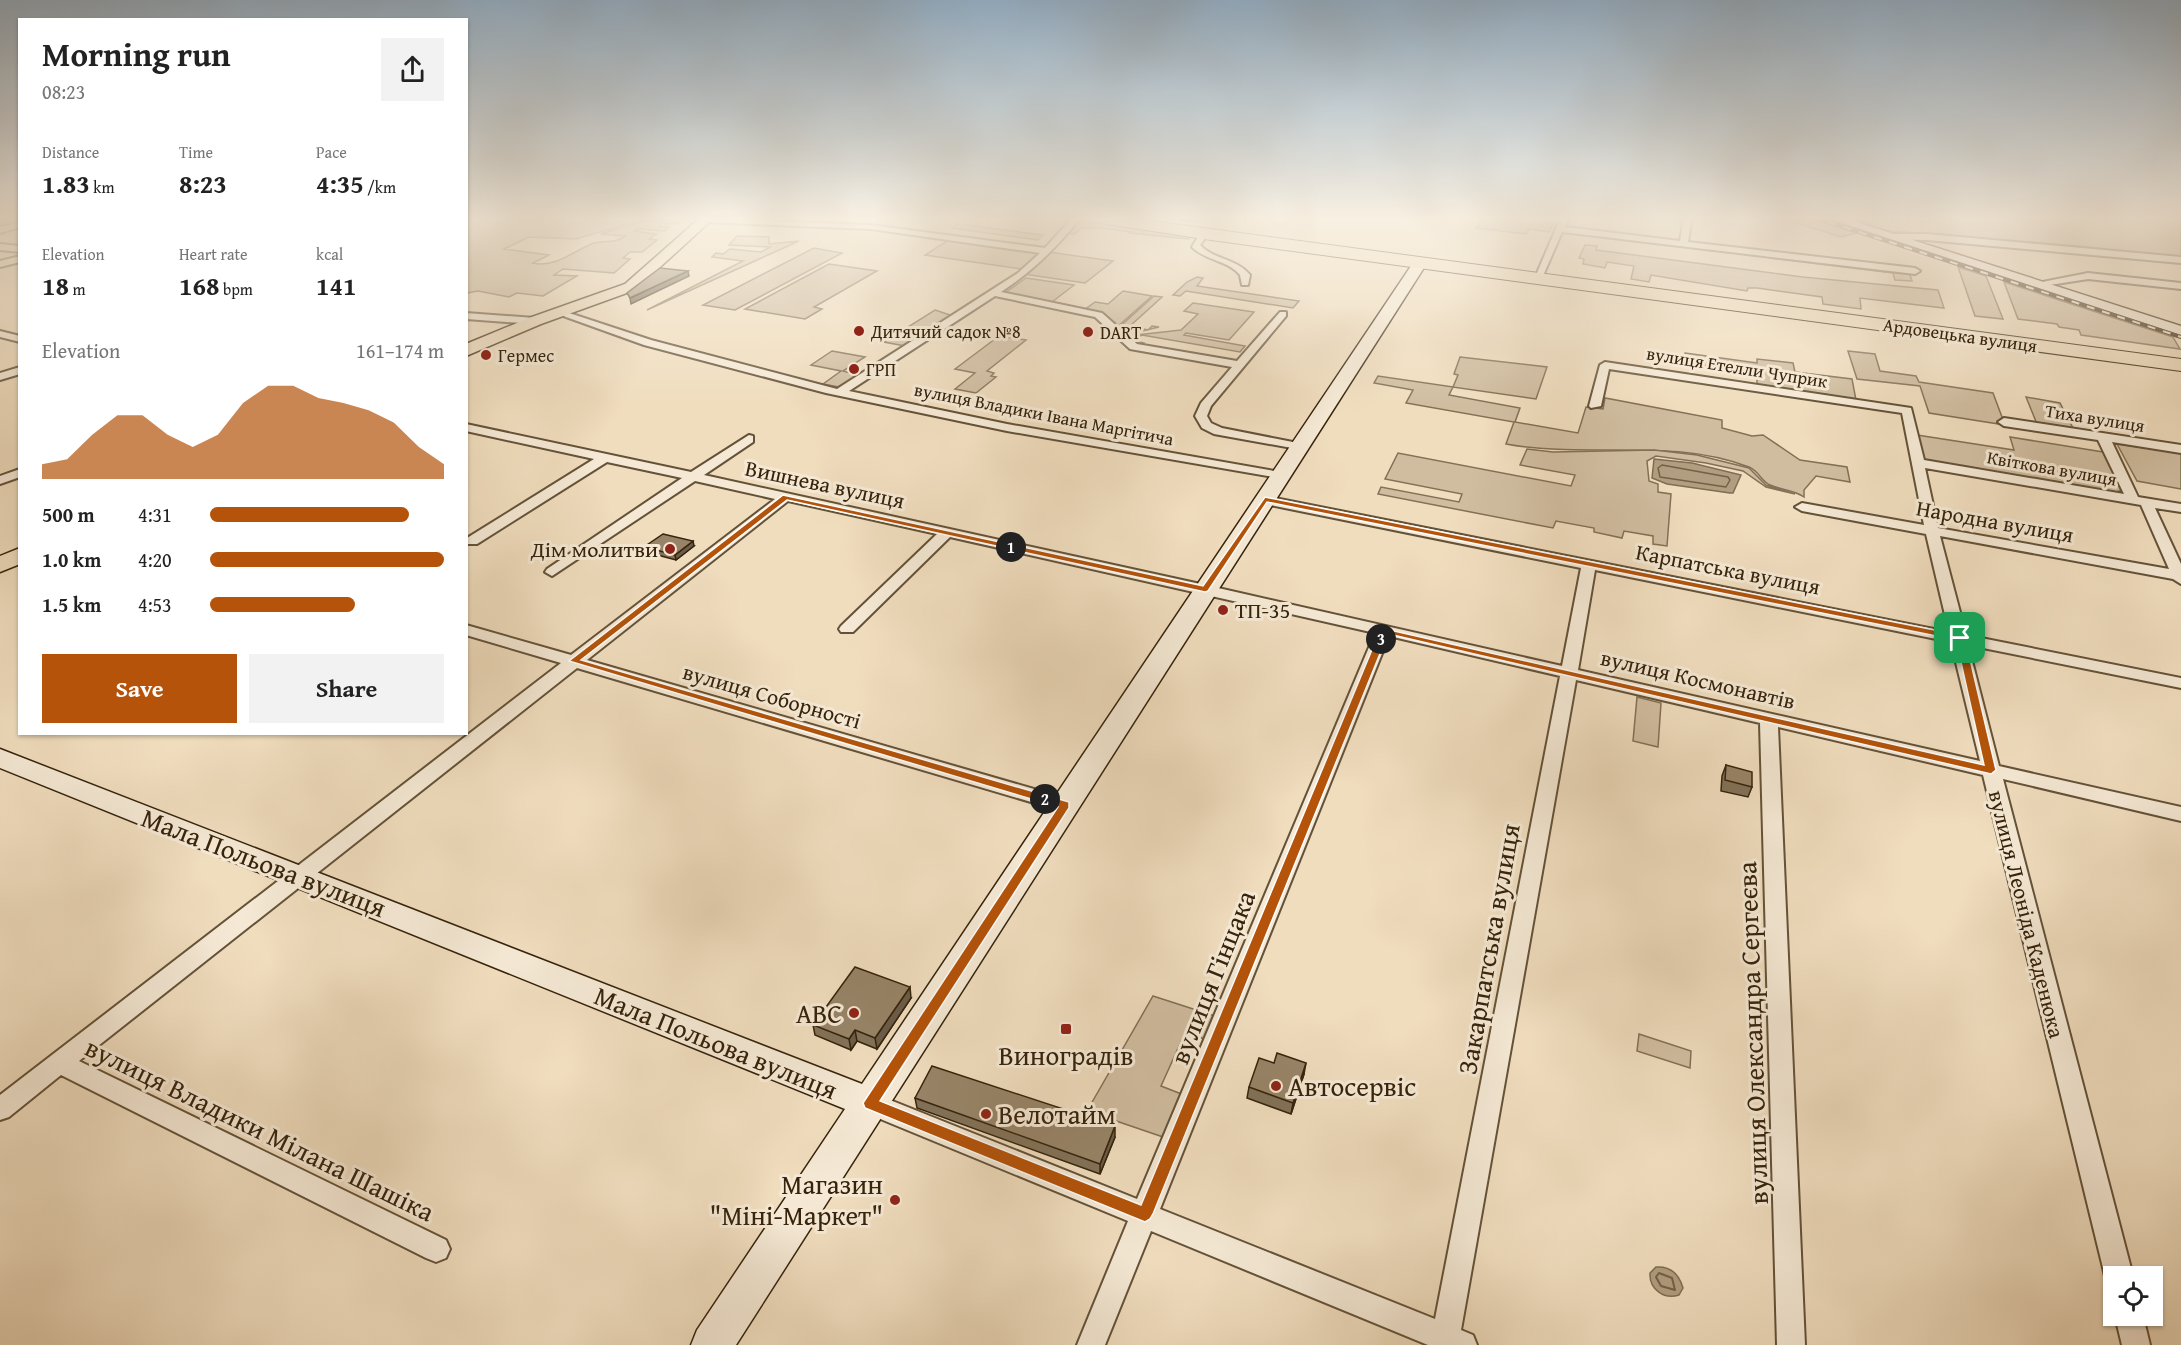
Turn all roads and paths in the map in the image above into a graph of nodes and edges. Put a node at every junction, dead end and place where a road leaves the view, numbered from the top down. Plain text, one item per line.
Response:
1 (638, 280) edge
2 (1013, 280) edge
3 (1245, 280) edge
4 (1409, 280) edge
5 (1550, 280) edge
6 (2024, 280) edge
7 (2064, 280) edge
8 (2123, 280) edge
9 (1245, 283) dead end
10 (2037, 284) junction
11 (2181, 286) edge
12 (993, 293) junction
13 (560, 313) junction
14 (1283, 314) dead end
15 (468, 316) edge
16 (535, 321) junction
17 (2180, 330) edge
18 (0, 334) edge
19 (18, 338) edge
20 (468, 350) edge
21 (2181, 364) edge
22 (1239, 365) junction
23 (18, 371) edge
24 (0, 377) edge
25 (840, 392) junction
26 (1595, 406) dead end
27 (1907, 410) joint
28 (2004, 422) dead end
29 (470, 430) edge
30 (2103, 437) junction
31 (749, 439) dead end
32 (1299, 447) junction
33 (2181, 449) edge
34 (606, 457) junction
35 (1917, 463) junction
36 (18, 474) edge
37 (1280, 476) junction
38 (694, 477) junction
39 (0, 480) edge
40 (785, 497) junction
41 (1265, 500) junction
42 (2140, 501) junction
43 (1802, 507) dead end
44 (2181, 508) edge
45 (1932, 531) junction
46 (947, 533) junction
47 (472, 541) dead end
48 (18, 556) edge
49 (0, 564) edge
50 (1589, 564) junction
51 (552, 572) dead end
52 (2180, 578) edge
53 (1205, 590) junction
54 (847, 629) dead end
55 (1384, 630) junction
56 (468, 631) edge
57 (1960, 638) junction
58 (574, 661) junction
59 (1568, 672) junction
60 (2181, 683) edge
61 (1769, 719) junction
62 (0, 758) edge
63 (1991, 770) junction
64 (1065, 805) junction
65 (2181, 814) edge
66 (298, 875) junction
67 (59, 1063) junction
68 (870, 1103) junction
69 (0, 1109) edge
70 (1145, 1214) junction
71 (436, 1249) dead end
72 (2116, 1266) edge
73 (2131, 1326) edge
74 (1451, 1342) edge
75 (712, 1345) edge
76 (1091, 1345) edge
77 (1791, 1345) edge
78 (2136, 1345) edge

1 - 13 main road
2 - 12 street
3 - 9 street
4 - 32 main road
5 - 21 highway, Ардовецька вулиця
6 - 10 main road
7 - 10 street
8 - 11 street
10 - 17 main road
12 - 22 street
12 - 25 street
13 - 16 main road
13 - 25 street, вулиця Владики Івана Маргітича
14 - 22 street
15 - 16 street
16 - 20 main road
18 - 19 street
22 - 32 street
23 - 24 street
25 - 37 street, вулиця Владики Івана Маргітича
26 - 27 street, вулиця Етелли Чуприк
27 - 35 street, вулиця Леоніда Каденюка
28 - 30 street, Тиха вулиця
29 - 34 street, Вишнева вулиця
30 - 33 street, Тиха вулиця
30 - 42 street
31 - 38 street, Вишнева вулиця
32 - 37 main road
34 - 38 street, Вишнева вулиця
34 - 47 street
35 - 42 street, Квіткова вулиця
35 - 45 street, вулиця Леоніда Каденюка
36 - 39 street
37 - 41 main road
38 - 40 street, Вишнева вулиця
38 - 51 street, Вишнева вулиця
40 - 46 street, Вишнева вулиця
40 - 58 street
41 - 50 street, Карпатська вулиця
41 - 53 main road
42 - 44 street, Квіткова вулиця
42 - 52 street
43 - 45 street, Народна вулиця
45 - 52 street, Народна вулиця
45 - 57 street, вулиця Леоніда Каденюка
46 - 53 street, Вишнева вулиця
46 - 54 street
48 - 49 main road
50 - 57 street, Карпатська вулиця
50 - 59 street, Закарпатська вулиця
53 - 55 street, вулиця Космонавтів
53 - 64 main road
55 - 59 street, вулиця Космонавтів
55 - 70 street, вулиця Гінцака
56 - 58 street, вулиця Соборності
57 - 60 street, Карпатська вулиця
57 - 63 street, вулиця Леоніда Каденюка
58 - 64 street, вулиця Соборності
58 - 66 street
59 - 61 street, вулиця Космонавтів
59 - 74 street, Закарпатська вулиця
61 - 63 street, вулиця Космонавтів
61 - 77 street, вулиця Олександра Сергеєва
62 - 66 main road, Мала Польова вулиця
63 - 65 street, вулиця Космонавтів
63 - 72 street, вулиця Леоніда Каденюка
64 - 68 main road
66 - 67 street
66 - 68 main road, Мала Польова вулиця
67 - 69 street
67 - 71 street, вулиця Владики Мілана Шашіка
68 - 70 street, Мала Польова вулиця
68 - 75 main road
70 - 74 street, Мала Польова вулиця
70 - 76 street, вулиця Гінцака
73 - 78 street

